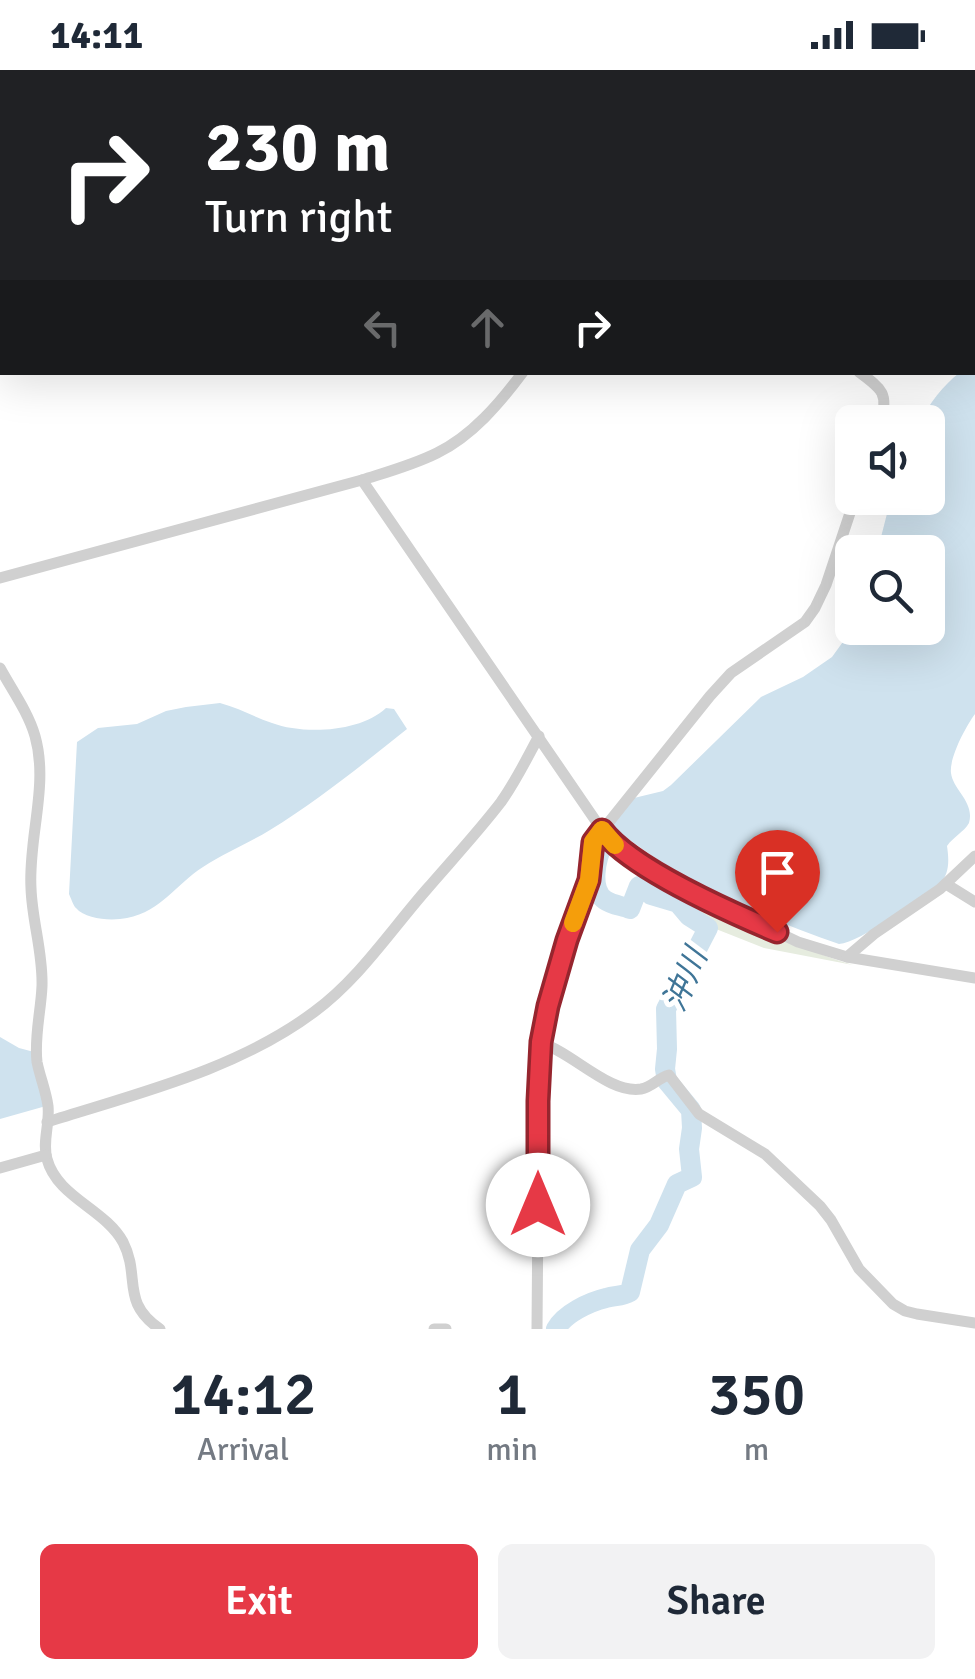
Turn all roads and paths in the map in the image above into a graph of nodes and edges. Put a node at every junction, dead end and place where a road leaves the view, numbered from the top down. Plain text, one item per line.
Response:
1 (521, 375) edge
2 (862, 375) edge
3 (885, 405) edge
4 (362, 480) junction
5 (849, 515) edge
6 (0, 578) edge
7 (0, 668) edge
8 (539, 736) junction
9 (602, 830) junction
10 (975, 856) edge
11 (946, 884) junction
12 (975, 902) edge
13 (846, 957) junction
14 (975, 978) edge
15 (541, 1042) junction
16 (48, 1122) junction
17 (46, 1156) junction
18 (0, 1168) edge
19 (975, 1323) edge
20 (160, 1329) edge
21 (434, 1329) edge
22 (446, 1329) edge
23 (537, 1329) edge

1 - 4 street
2 - 3 street
4 - 6 street
4 - 8 street
5 - 9 street
7 - 16 street
8 - 9 street
8 - 16 street
9 - 13 street
9 - 15 street
10 - 11 street
11 - 12 street
11 - 13 street
13 - 14 street
15 - 19 street
15 - 23 street
16 - 17 street
17 - 18 street
17 - 20 street
21 - 22 street

